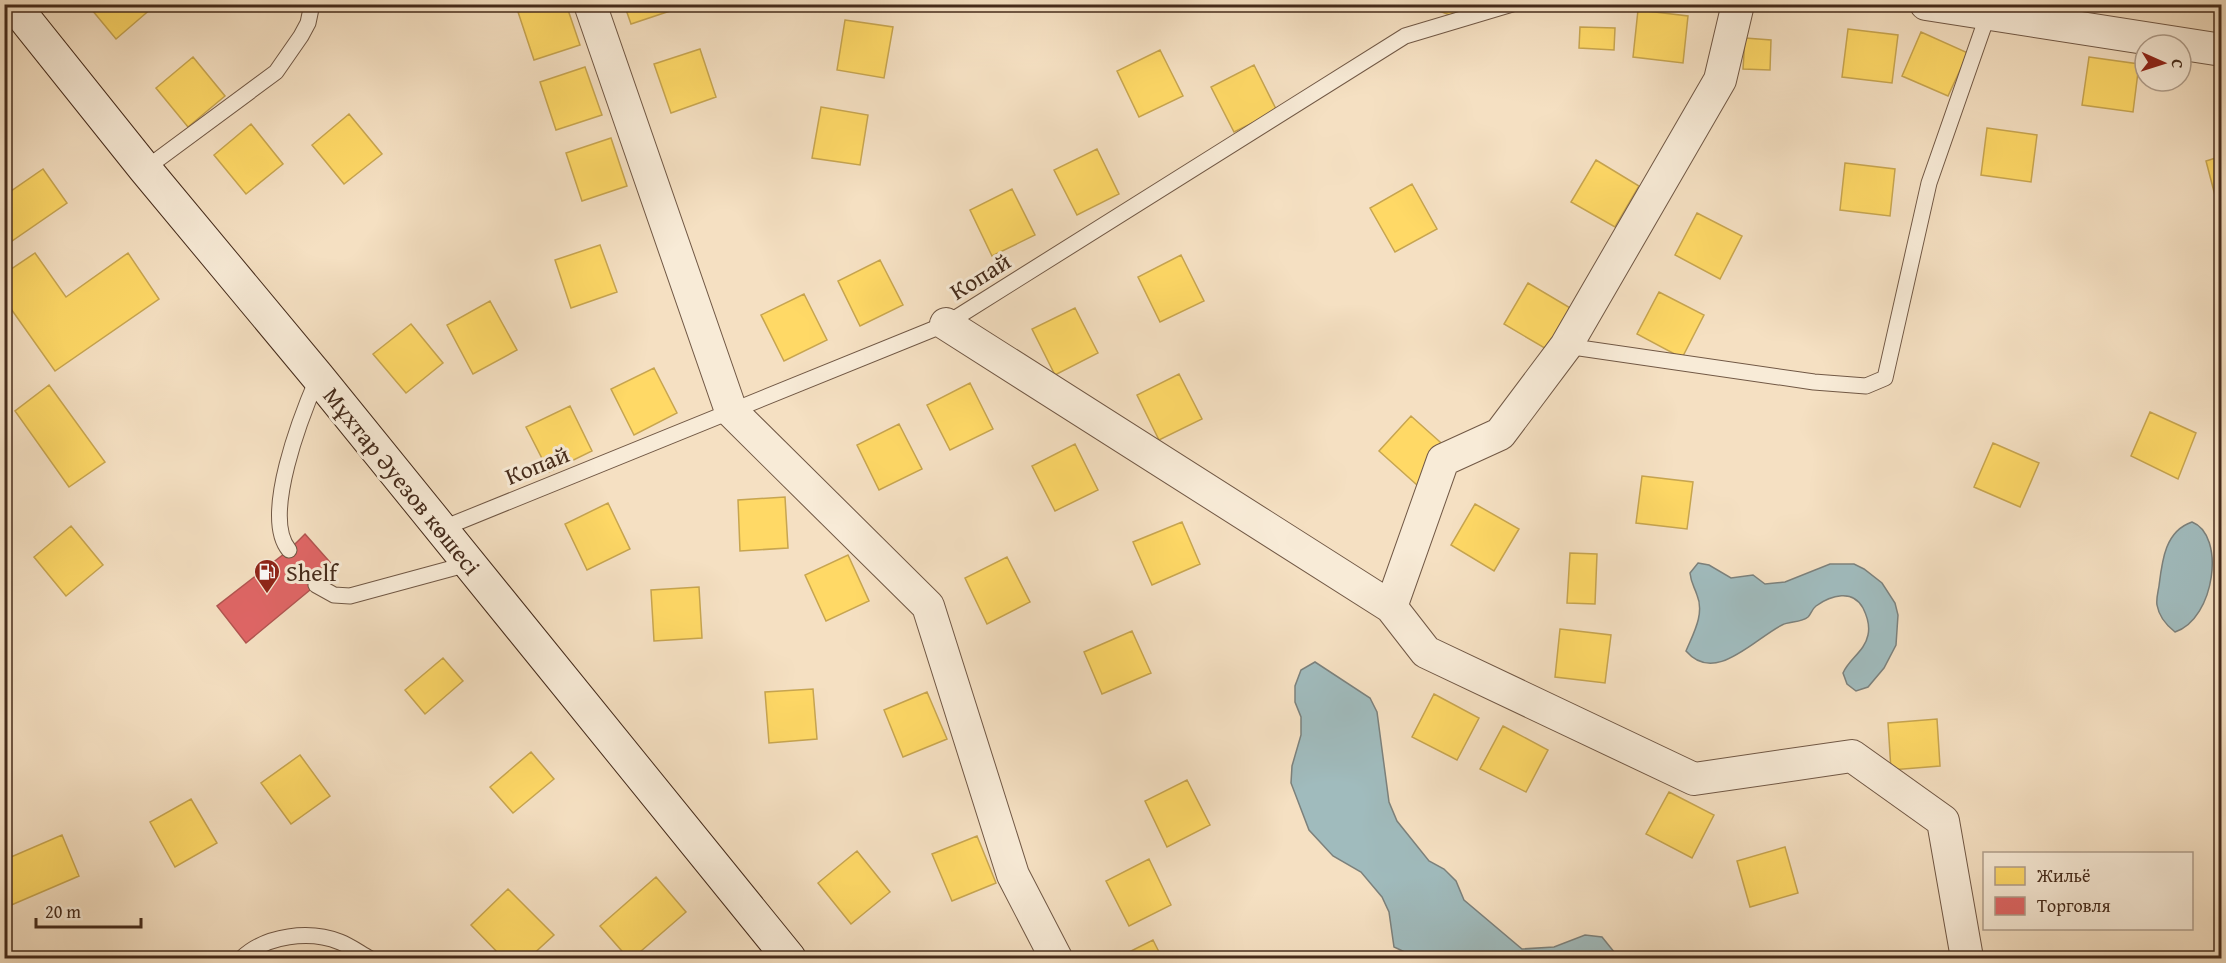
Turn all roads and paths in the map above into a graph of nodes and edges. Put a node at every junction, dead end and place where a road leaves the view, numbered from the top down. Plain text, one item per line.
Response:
1 (13, 4) edge
2 (312, 4) edge
3 (590, 4) edge
4 (1512, 4) edge
5 (1738, 4) edge
6 (1926, 4) edge
7 (1988, 14) junction
8 (2222, 50) edge
9 (145, 169) junction
10 (946, 324) junction
11 (1566, 346) junction
12 (318, 377) junction
13 (731, 411) junction
14 (441, 529) junction
15 (289, 550) dead end
16 (468, 564) junction
17 (316, 585) dead end
18 (1391, 607) junction
19 (242, 958) edge
20 (369, 958) edge
21 (789, 958) edge
22 (1056, 958) edge
23 (1967, 958) edge

1 - 9 street, Мұхтар Әуезов көшесі
2 - 9 lane
3 - 13 street
4 - 10 lane, Копай
5 - 11 street
6 - 7 street
7 - 8 street
7 - 11 lane
9 - 12 street, Мұхтар Әуезов көшесі
10 - 13 lane, Копай
10 - 18 street
11 - 18 street
12 - 14 street, Мұхтар Әуезов көшесі
12 - 15 lane
13 - 14 lane, Копай
13 - 22 street
14 - 16 street, Мұхтар Әуезов көшесі
16 - 17 lane
16 - 21 street, Мұхтар Әуезов көшесі
18 - 23 street
19 - 20 lane

